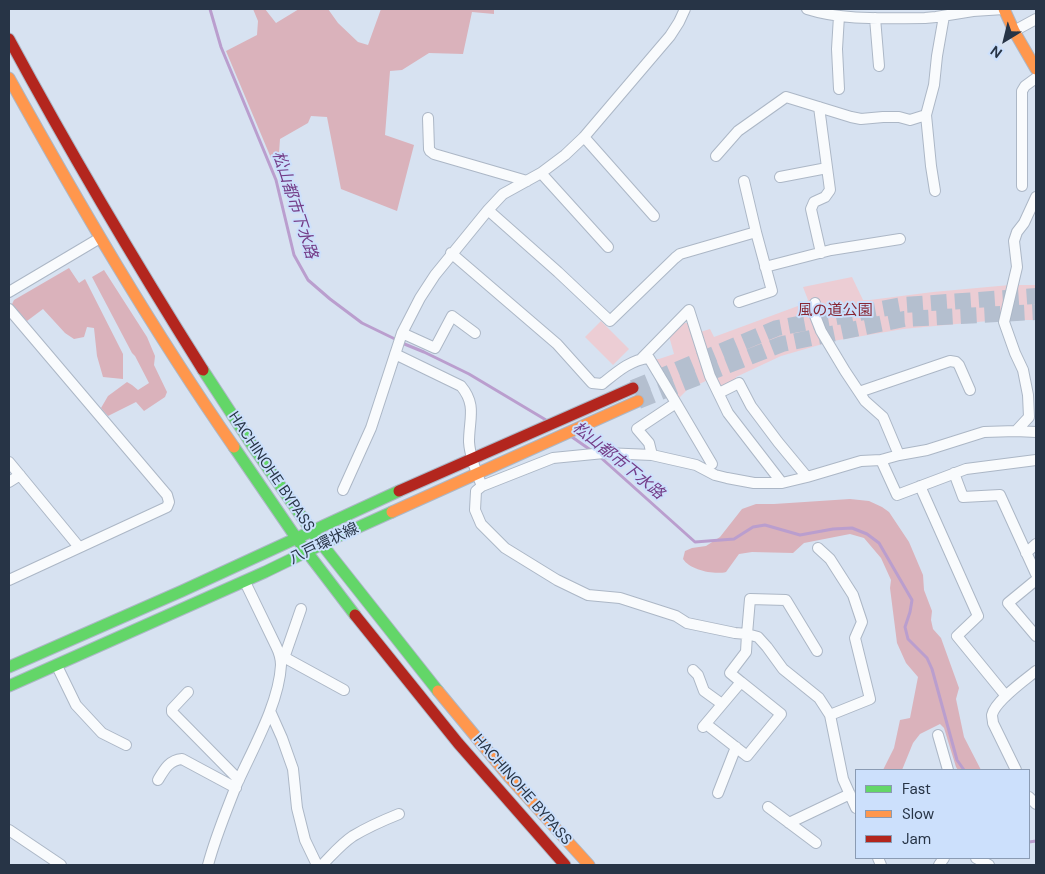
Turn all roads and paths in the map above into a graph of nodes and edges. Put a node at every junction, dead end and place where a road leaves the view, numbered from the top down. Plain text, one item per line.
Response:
1 (685, 9) edge
2 (807, 9) edge
3 (1004, 9) edge
4 (837, 14) edge
5 (944, 16) junction
6 (875, 18) junction
7 (1036, 19) edge
8 (1014, 31) junction
9 (9, 39) edge
10 (879, 66) dead end
11 (1036, 68) edge
12 (9, 78) edge
13 (1036, 78) edge
14 (839, 89) dead end
15 (819, 107) junction
16 (926, 115) junction
17 (428, 118) dead end
18 (584, 137) junction
19 (716, 156) dead end
20 (827, 168) junction
21 (541, 174) junction
22 (780, 177) dead end
23 (744, 181) dead end
24 (526, 182) junction
25 (1022, 186) dead end
26 (935, 191) dead end
27 (1036, 197) edge
28 (488, 210) junction
29 (654, 216) dead end
30 (756, 232) junction
31 (100, 238) junction
32 (900, 239) dead end
33 (608, 247) dead end
34 (821, 252) junction
35 (451, 253) junction
36 (765, 267) junction
37 (9, 292) edge
38 (739, 302) dead end
39 (814, 302) dead end
40 (9, 309) edge
41 (402, 333) junction
42 (475, 333) dead end
43 (395, 354) junction
44 (642, 358) junction
45 (632, 388) tunnel mouth
46 (970, 390) dead end
47 (860, 392) junction
48 (719, 393) junction
49 (638, 401) tunnel mouth
50 (676, 403) junction
51 (1016, 431) junction
52 (1036, 432) edge
53 (652, 455) junction
54 (899, 455) junction
55 (472, 460) junction
56 (881, 460) junction
57 (1036, 460) edge
58 (9, 462) edge
59 (712, 464) dead end
60 (954, 473) junction
61 (477, 474) junction
62 (20, 475) junction
63 (807, 477) junction
64 (9, 482) edge
65 (782, 482) junction
66 (482, 486) junction
67 (920, 486) junction
68 (343, 490) dead end
69 (311, 531) junction
70 (297, 539) junction
71 (1036, 544) edge
72 (322, 545) junction
73 (80, 548) junction
74 (818, 548) dead end
75 (1026, 552) junction
76 (307, 553) junction
77 (1036, 574) edge
78 (9, 580) edge
79 (1036, 580) edge
80 (245, 582) junction
81 (300, 609) dead end
82 (747, 634) junction
83 (1036, 636) edge
84 (817, 651) dead end
85 (282, 656) junction
86 (9, 666) edge
87 (57, 666) junction
88 (693, 670) dead end
89 (1036, 671) edge
90 (741, 682) junction
91 (9, 686) edge
92 (344, 690) dead end
93 (188, 692) dead end
94 (1006, 696) junction
95 (722, 704) junction
96 (270, 711) junction
97 (830, 715) junction
98 (938, 735) dead end
99 (126, 745) dead end
100 (736, 747) junction
101 (948, 769) edge
102 (1016, 769) edge
103 (158, 780) dead end
104 (238, 784) junction
105 (718, 793) dead end
106 (850, 794) junction
107 (855, 806) edge
108 (768, 807) dead end
109 (399, 814) dead end
110 (790, 824) junction
111 (9, 830) edge
112 (816, 843) dead end
113 (978, 859) edge
114 (61, 865) edge
115 (208, 865) edge
116 (317, 865) edge
117 (322, 865) edge
118 (565, 865) edge
119 (589, 865) edge
120 (989, 865) edge

1 - 18 street
2 - 4 street
3 - 5 street
3 - 8 main road
4 - 6 street
4 - 14 street
5 - 6 street
5 - 16 street
6 - 10 street
7 - 8 street
8 - 11 main road
9 - 69 main road, HACHINOHE BYPASS
12 - 31 main road, HACHINOHE BYPASS
13 - 25 street
15 - 16 street
15 - 19 street
15 - 20 street
16 - 26 street
17 - 24 street
18 - 21 street
18 - 29 street
20 - 22 street
20 - 34 street
21 - 24 street
21 - 33 street
23 - 30 street
24 - 28 street
27 - 51 street
28 - 30 street
28 - 35 street
30 - 36 street
31 - 37 street
31 - 70 main road, HACHINOHE BYPASS
32 - 34 street
34 - 36 street
35 - 41 street
35 - 44 street
36 - 38 street
39 - 47 street
40 - 73 street
41 - 42 street
41 - 43 street
43 - 55 street
43 - 68 street
44 - 48 street
44 - 50 street
45 - 55 main road, 八戸環状線
46 - 47 street
47 - 54 street
48 - 63 street
48 - 65 street
49 - 61 main road, 八戸環状線
50 - 53 street
50 - 59 street
51 - 52 street
51 - 54 street
53 - 65 street
53 - 66 street
54 - 56 street
55 - 61 street
55 - 69 main road, 八戸環状線
56 - 63 street
56 - 67 street
57 - 60 street
58 - 62 street
60 - 67 street
60 - 75 street
61 - 66 street
61 - 72 main road, 八戸環状線
62 - 64 street
62 - 73 street
63 - 65 street
66 - 82 street
67 - 94 street
69 - 70 main road, 八戸環状線
69 - 72 main road, HACHINOHE BYPASS
70 - 76 main road, HACHINOHE BYPASS
70 - 86 main road, 八戸環状線
71 - 75 street
72 - 76 main road, 八戸環状線
72 - 119 main road, HACHINOHE BYPASS
73 - 78 street
74 - 97 street
75 - 77 street
76 - 80 main road, 八戸環状線
76 - 118 main road, HACHINOHE BYPASS
79 - 83 street
80 - 85 street
80 - 87 main road, 八戸環状線
81 - 85 street
82 - 84 street
82 - 90 street
82 - 97 street
85 - 92 street
85 - 96 street
87 - 91 main road, 八戸環状線
87 - 99 street
88 - 95 street
89 - 94 street
90 - 95 street
90 - 100 street
93 - 104 street
94 - 102 street
95 - 100 street
96 - 104 street
96 - 116 street
97 - 106 street
98 - 101 street
100 - 105 street
103 - 104 street
104 - 115 street
106 - 107 street
106 - 110 street
108 - 110 street
109 - 117 street
110 - 112 street
111 - 114 street
113 - 120 street

